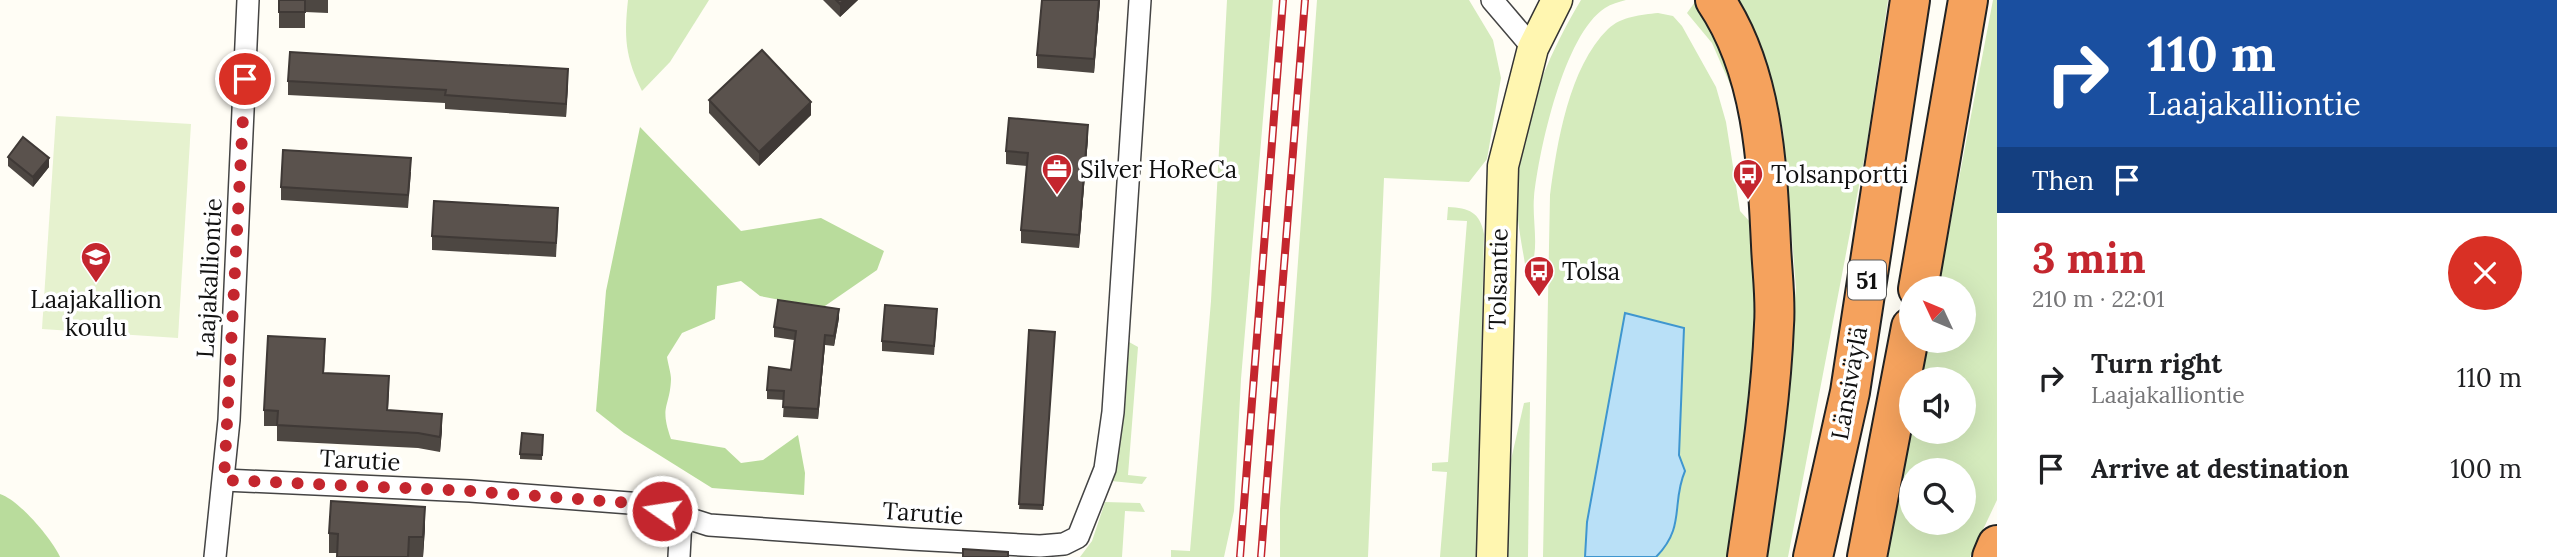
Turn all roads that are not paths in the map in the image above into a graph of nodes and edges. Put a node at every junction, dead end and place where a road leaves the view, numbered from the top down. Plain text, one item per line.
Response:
1 (248, 0) edge
2 (1140, 0) edge
3 (1492, 0) edge
4 (1715, 0) edge
5 (1910, 0) edge
6 (1968, 0) edge
7 (1559, 4) edge
8 (1534, 48) junction
9 (1920, 276) edge
10 (1906, 354) edge
11 (224, 480) junction
12 (681, 518) junction
13 (1997, 545) edge
14 (215, 557) edge
15 (679, 557) edge
16 (1492, 557) edge
17 (1747, 557) edge
18 (1813, 557) edge
19 (1867, 557) edge
20 (1992, 557) edge

1 - 11 street, Laajakalliontie
2 - 12 street, Tarutie
3 - 8 street
4 - 17 highway
5 - 18 highway, Länsiväylä / 51
6 - 9 highway, 51
7 - 8 street, Tolsantie
8 - 16 street, Tolsantie
10 - 19 highway, Länsiväylä / 51
11 - 12 street, Tarutie
11 - 14 street, Laajakalliontie
12 - 15 street
13 - 20 highway

